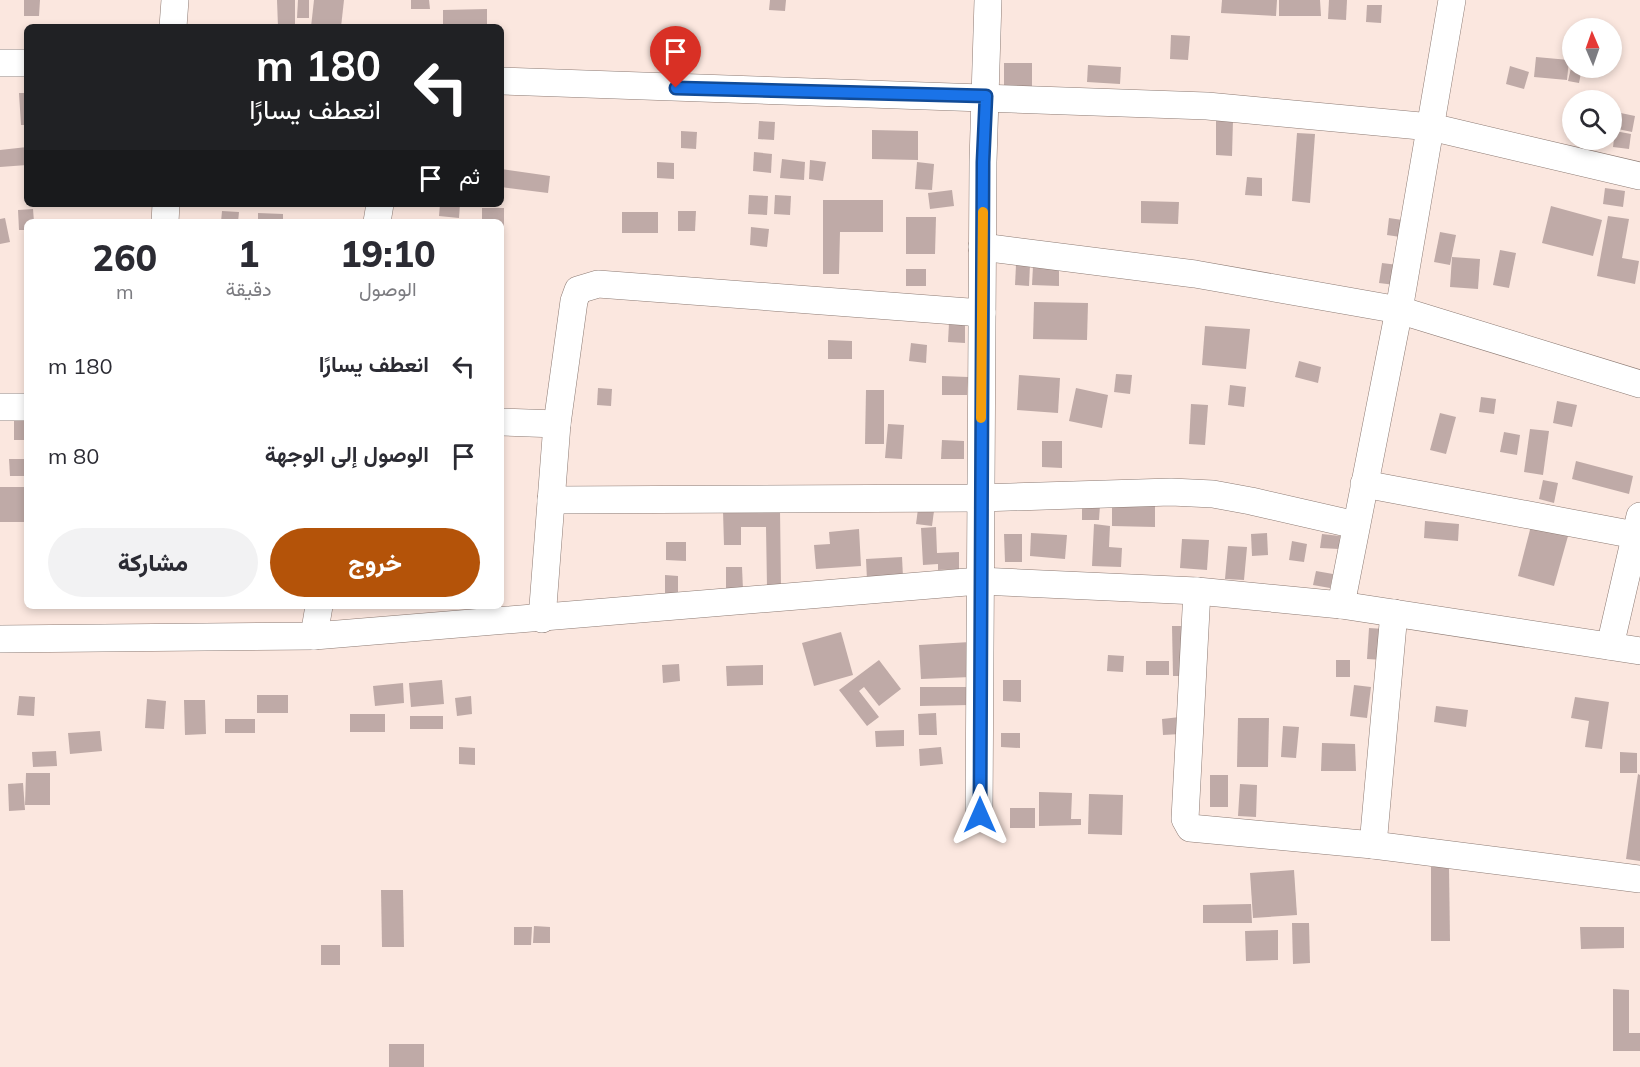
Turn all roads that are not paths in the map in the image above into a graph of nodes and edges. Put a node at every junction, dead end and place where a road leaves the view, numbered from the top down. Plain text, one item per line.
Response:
1 (175, 0) edge
2 (988, 0) edge
3 (1452, 0) edge
4 (173, 24) edge
5 (0, 63) edge
6 (24, 63) edge
7 (504, 81) edge
8 (986, 96) junction
9 (1431, 127) junction
10 (1640, 176) edge
11 (982, 247) junction
12 (1400, 310) junction
13 (982, 313) junction
14 (1640, 384) edge
15 (0, 407) edge
16 (24, 407) edge
17 (504, 422) edge
18 (557, 424) junction
19 (1364, 484) junction
20 (980, 498) junction
21 (551, 500) junction
22 (1356, 525) junction
23 (1638, 525) edge
24 (980, 581) junction
25 (1197, 591) junction
26 (1341, 605) junction
27 (318, 609) edge
28 (1394, 613) junction
29 (542, 619) junction
30 (314, 636) junction
31 (0, 639) edge
32 (1610, 646) junction
33 (1640, 651) edge
34 (980, 815) dead end
35 (1373, 845) junction
36 (1640, 879) edge

1 - 4 street
2 - 8 street
3 - 9 street
5 - 6 street
7 - 8 street
8 - 9 street
8 - 11 street
9 - 10 street
9 - 12 street
11 - 12 street
11 - 13 street
12 - 14 street
12 - 19 street
13 - 18 street
13 - 20 street
15 - 16 street
17 - 18 street
18 - 21 street
19 - 22 street
19 - 23 street
20 - 21 street
20 - 22 street
20 - 24 street
21 - 29 street
22 - 26 street
23 - 32 street
24 - 25 street
24 - 29 street
24 - 34 street
25 - 26 street
25 - 35 street
26 - 28 street
27 - 30 street
28 - 32 street
28 - 35 street
29 - 30 street
30 - 31 street
32 - 33 street
35 - 36 street

